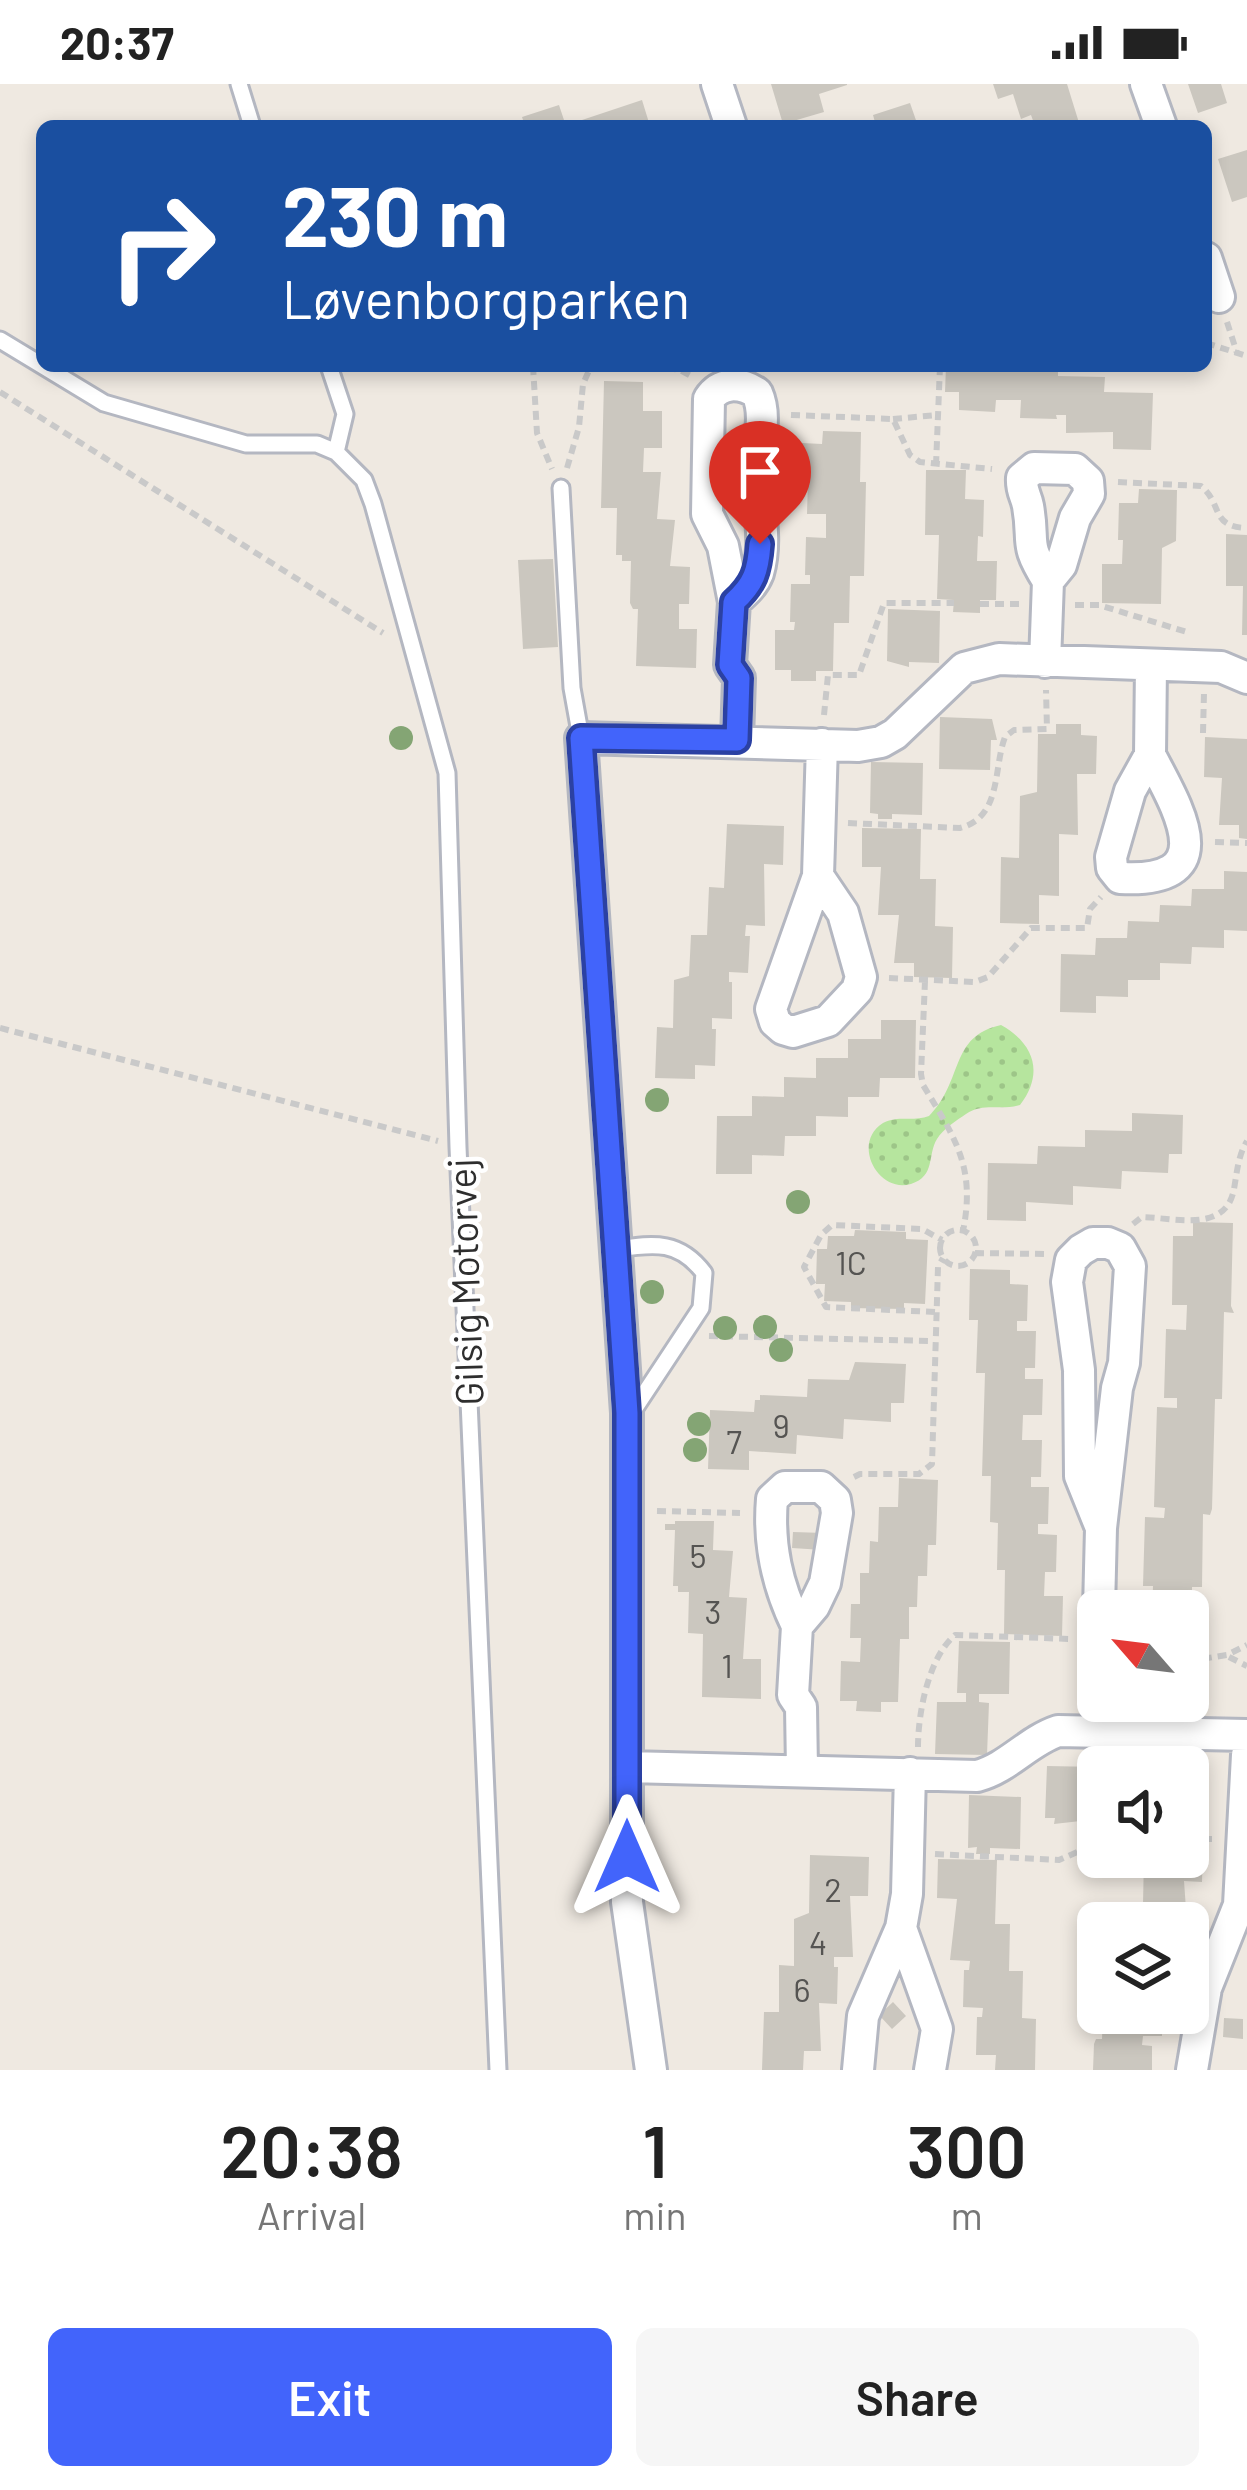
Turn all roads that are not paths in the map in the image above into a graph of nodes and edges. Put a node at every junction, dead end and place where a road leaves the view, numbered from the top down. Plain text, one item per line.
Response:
1 (239, 84) edge
2 (717, 84) edge
3 (1146, 84) edge
4 (250, 120) edge
5 (729, 120) edge
6 (1159, 120) edge
7 (1212, 276) edge
8 (1219, 297) dead end
9 (0, 340) edge
10 (36, 362) edge
11 (53, 372) edge
12 (331, 372) edge
13 (336, 452) junction
14 (561, 488) road end
15 (1047, 592) junction
16 (734, 602) junction
17 (1045, 662) junction
18 (1151, 664) junction
19 (1247, 678) edge
20 (581, 738) junction
21 (737, 740) junction
22 (822, 744) junction
23 (1150, 754) junction
24 (818, 876) junction
25 (618, 1249) junction
26 (627, 1421) junction
27 (1101, 1528) junction
28 (1099, 1590) edge
29 (797, 1627) junction
30 (1093, 1722) edge
31 (1146, 1722) edge
32 (1247, 1736) edge
33 (1247, 1755) edge
34 (628, 1767) junction
35 (802, 1771) junction
36 (910, 1773) junction
37 (1243, 1912) edge
38 (901, 1928) junction
39 (498, 2070) edge
40 (651, 2070) edge
41 (858, 2070) edge
42 (930, 2070) edge
43 (1192, 2070) edge

1 - 4 lane
2 - 5 street
3 - 6 street
7 - 8 street
9 - 10 lane
11 - 13 lane
12 - 13 lane
13 - 39 lane, Gilsig Motorvej
14 - 20 lane
15 - 15 street
15 - 17 street
16 - 16 street
16 - 21 street
17 - 18 street
17 - 22 street
18 - 19 street
18 - 23 street
20 - 21 street
20 - 25 street
21 - 22 street
22 - 24 street
23 - 23 street
24 - 24 street
25 - 26 street
25 - 26 lane
26 - 34 street
27 - 27 street
27 - 28 street
29 - 29 street
29 - 35 street
30 - 36 street
31 - 32 street
33 - 37 street
34 - 35 street
34 - 40 street
35 - 36 street
36 - 38 street
37 - 43 street
38 - 41 street
38 - 42 street

